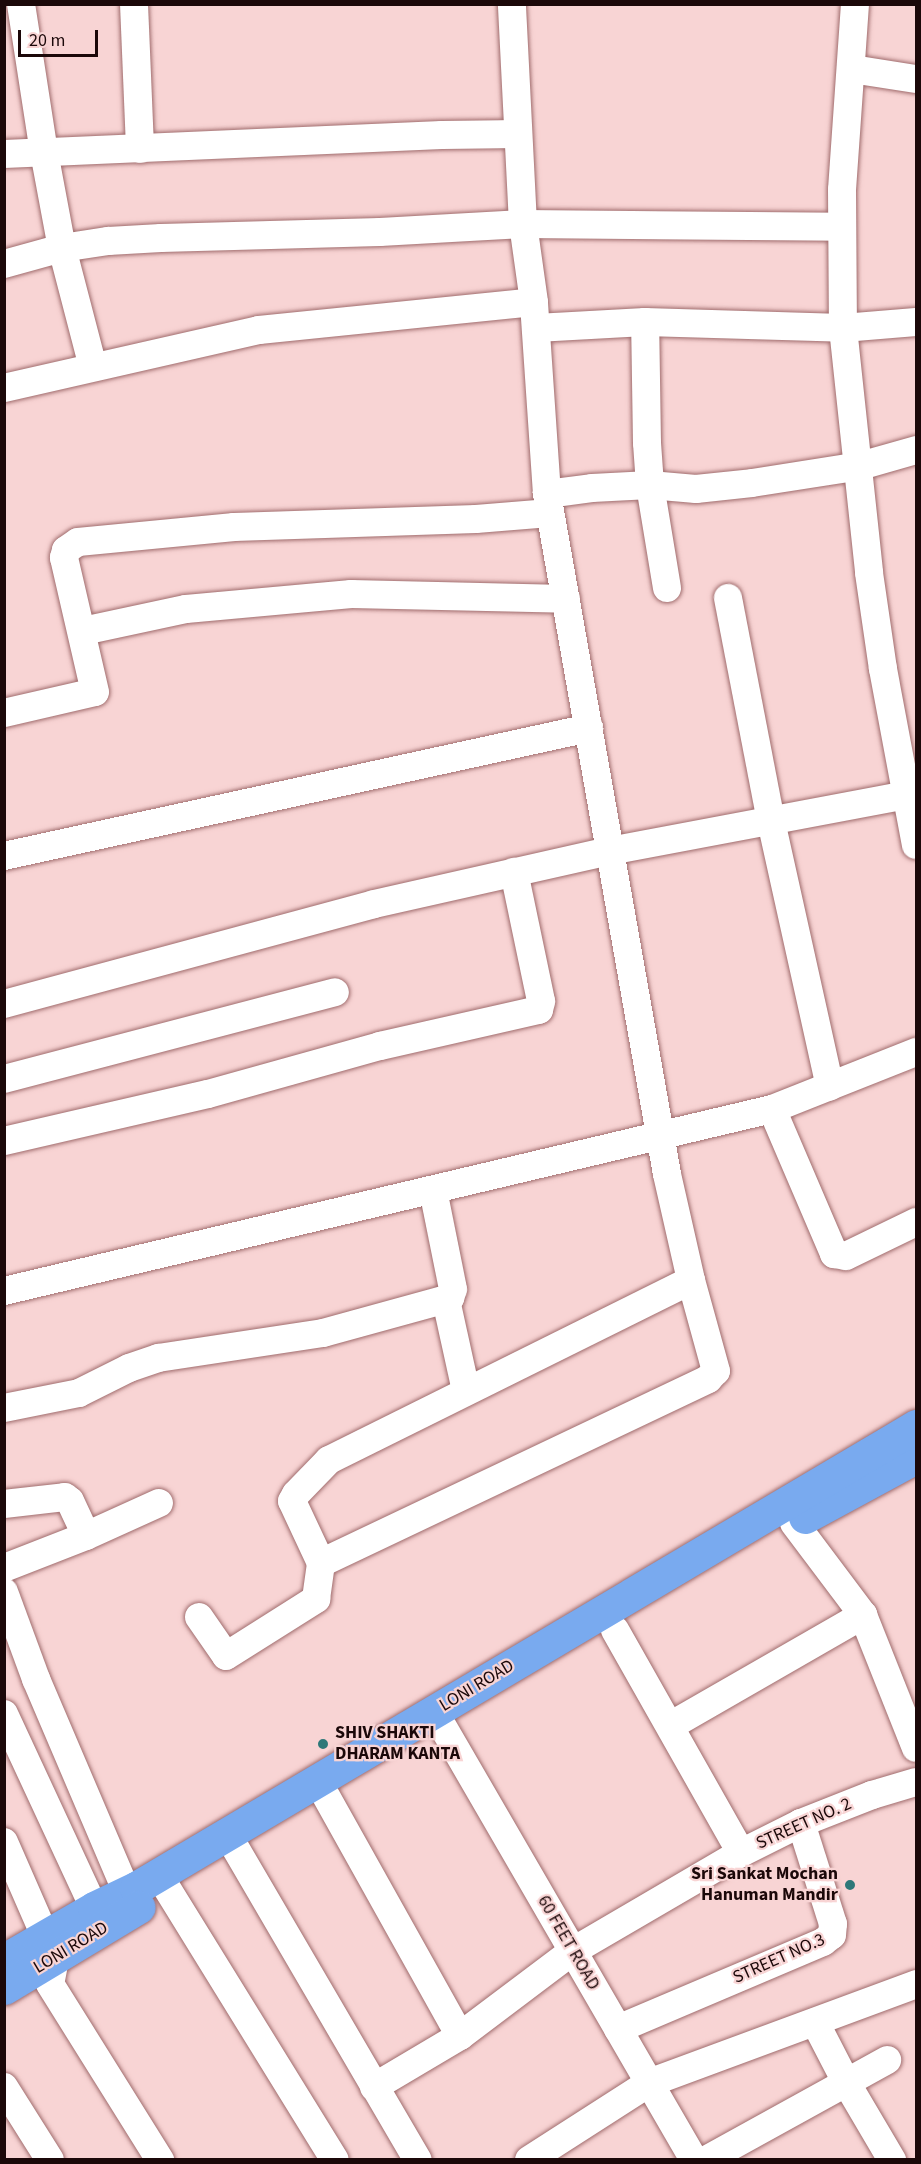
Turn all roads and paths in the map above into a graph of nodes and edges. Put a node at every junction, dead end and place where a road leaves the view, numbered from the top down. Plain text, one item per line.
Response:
1 (21, 4) edge
2 (134, 4) edge
3 (512, 4) edge
4 (855, 4) edge
5 (852, 69) junction
6 (916, 79) edge
7 (518, 134) junction
8 (140, 149) junction
9 (44, 152) junction
10 (4, 154) edge
11 (523, 224) junction
12 (842, 227) junction
13 (62, 248) junction
14 (4, 264) edge
15 (535, 315) junction
16 (645, 322) junction
17 (916, 322) edge
18 (843, 328) junction
19 (93, 367) junction
20 (4, 388) edge
21 (916, 450) edge
22 (860, 466) junction
23 (650, 485) junction
24 (549, 504) junction
25 (667, 588) dead end
26 (728, 598) dead end
27 (566, 599) junction
28 (83, 631) junction
29 (4, 713) edge
30 (589, 728) junction
31 (911, 795) edge
32 (771, 821) junction
33 (916, 845) edge
34 (610, 850) junction
35 (4, 856) edge
36 (514, 872) junction
37 (335, 992) dead end
38 (4, 1004) edge
39 (916, 1052) edge
40 (4, 1079) edge
41 (830, 1087) junction
42 (772, 1109) junction
43 (660, 1136) junction
44 (4, 1142) edge
45 (433, 1190) junction
46 (916, 1222) edge
47 (690, 1280) junction
48 (4, 1291) edge
49 (446, 1300) junction
50 (466, 1391) junction
51 (4, 1408) edge
52 (916, 1426) edge
53 (916, 1457) edge
54 (159, 1503) dead end
55 (4, 1504) edge
56 (794, 1523) junction
57 (86, 1536) junction
58 (321, 1563) junction
59 (4, 1569) edge
60 (4, 1592) edge
61 (863, 1615) junction
62 (199, 1617) dead end
63 (615, 1630) junction
64 (14, 1648) edge
65 (4, 1714) edge
66 (670, 1726) junction
67 (443, 1727) junction
68 (916, 1748) edge
69 (916, 1782) edge
70 (326, 1796) junction
71 (801, 1823) junction
72 (4, 1842) edge
73 (236, 1850) junction
74 (741, 1853) junction
75 (168, 1890) junction
76 (127, 1892) junction
77 (94, 1908) junction
78 (573, 1951) junction
79 (4, 1960) edge
80 (49, 1960) junction
81 (916, 1984) edge
82 (4, 1988) edge
83 (815, 2022) junction
84 (618, 2029) junction
85 (460, 2036) junction
86 (887, 2060) dead end
87 (846, 2082) junction
88 (649, 2083) junction
89 (4, 2087) edge
90 (374, 2087) junction
91 (50, 2160) edge
92 (160, 2160) edge
93 (335, 2160) edge
94 (418, 2160) edge
95 (529, 2160) edge
96 (693, 2160) edge
97 (706, 2160) edge
98 (892, 2160) edge

1 - 9 street
2 - 8 street
3 - 7 street
4 - 5 street
5 - 6 street
5 - 12 street
7 - 8 street
7 - 11 street
8 - 9 street
9 - 10 street
9 - 13 street
11 - 12 street
11 - 13 street
11 - 15 street
12 - 18 street
13 - 14 street
13 - 19 street
15 - 16 street
15 - 19 street
15 - 24 street
16 - 18 street
16 - 23 street
17 - 18 street
18 - 22 street
19 - 20 street
21 - 22 street
22 - 23 street
22 - 31 street
23 - 24 street
23 - 25 street
24 - 27 street
24 - 28 street
26 - 32 street
27 - 28 street
27 - 30 street
28 - 29 street
30 - 34 street
30 - 35 street
31 - 32 street
31 - 33 street
32 - 34 street
32 - 41 street
34 - 36 street
34 - 43 street
36 - 38 street
36 - 44 street
37 - 40 street
39 - 41 street
41 - 42 street
42 - 43 street
42 - 46 street
43 - 45 street
43 - 47 street
45 - 48 street
45 - 49 street
47 - 50 street
47 - 58 street
49 - 50 street
49 - 51 street
50 - 58 street
52 - 76 highway, LONI ROAD
53 - 56 highway, LONI ROAD
54 - 57 street
55 - 57 street
56 - 61 street
56 - 63 highway, LONI ROAD
57 - 59 street
58 - 62 street
60 - 64 street
61 - 66 street
61 - 68 street
63 - 66 street
63 - 67 highway, LONI ROAD
64 - 76 street
65 - 77 street
66 - 74 street
67 - 70 highway, LONI ROAD
67 - 78 street, 60 FEET ROAD
69 - 71 street, STREET NO. 2
70 - 73 highway, LONI ROAD
70 - 85 street
71 - 74 street, STREET NO. 2
71 - 84 street, STREET NO.3
72 - 80 street
73 - 75 highway, LONI ROAD
73 - 90 street
74 - 78 street, STREET NO. 2
75 - 80 highway, LONI ROAD
75 - 93 street
76 - 77 highway, LONI ROAD
77 - 80 highway, LONI ROAD
78 - 84 street, 60 FEET ROAD
78 - 85 street, STREET NO. 2
79 - 80 highway, LONI ROAD
80 - 82 highway, LONI ROAD
80 - 92 street
81 - 83 street
83 - 87 street
83 - 88 street
84 - 88 street, 60 FEET ROAD
85 - 90 street, STREET NO. 2
86 - 87 street
87 - 97 street
87 - 98 street
88 - 95 street
88 - 96 street, 60 FEET ROAD
89 - 91 street
90 - 94 street

